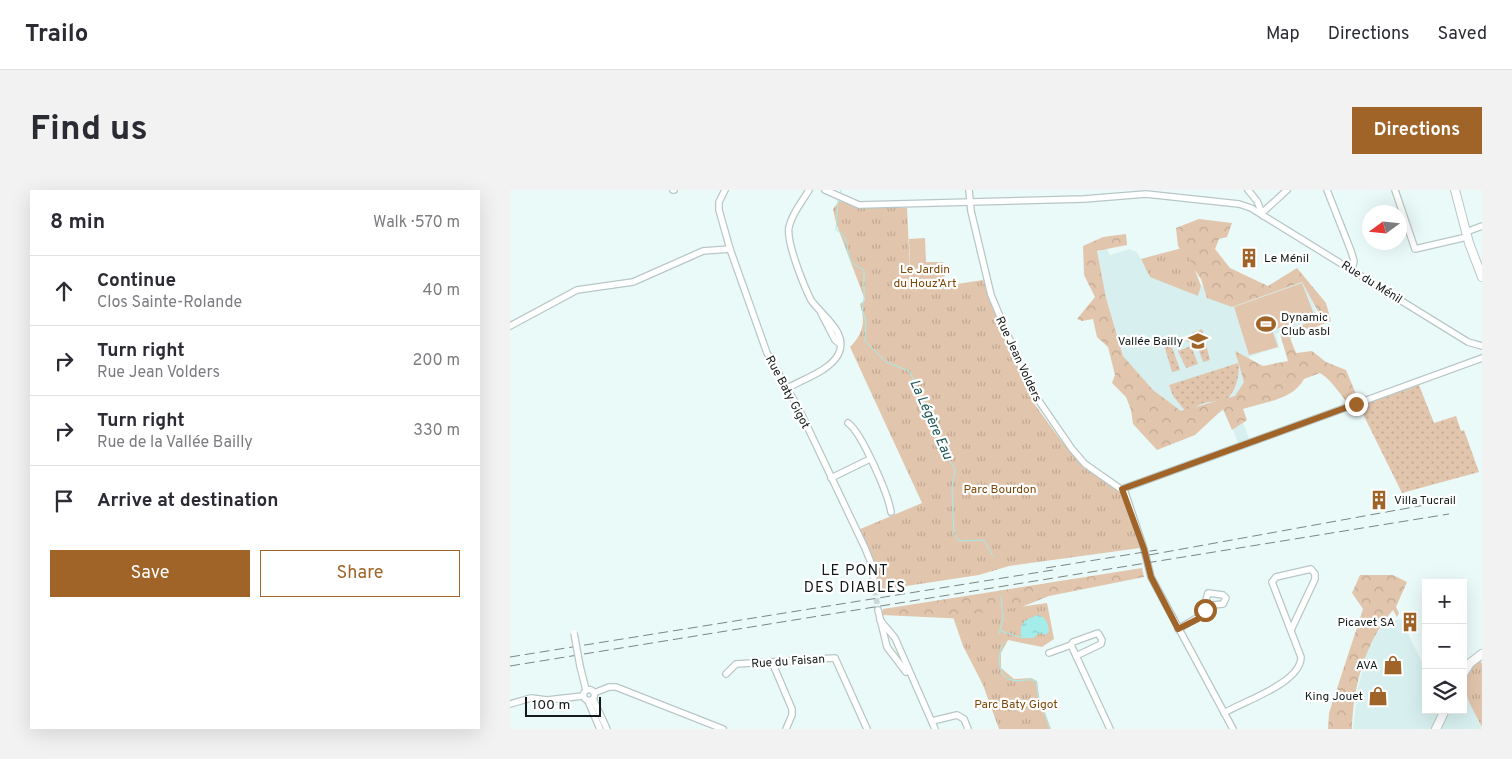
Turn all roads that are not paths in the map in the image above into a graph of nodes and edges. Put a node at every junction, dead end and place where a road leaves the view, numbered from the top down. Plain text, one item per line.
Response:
1 (724, 190) edge
2 (809, 190) edge
3 (825, 190) edge
4 (969, 190) edge
5 (1248, 190) edge
6 (1287, 190) edge
7 (1328, 190) edge
8 (1395, 190) edge
9 (1455, 190) edge
10 (970, 201) junction
11 (1262, 214) junction
12 (1482, 226) edge
13 (1466, 234) junction
14 (730, 249) junction
15 (1352, 269) junction
16 (1482, 277) edge
17 (510, 326) edge
18 (1482, 346) edge
19 (1482, 358) edge
20 (788, 388) junction
21 (848, 423) dead end
22 (870, 459) junction
23 (831, 478) junction
24 (1122, 489) junction
25 (891, 512) dead end
26 (875, 590) tunnel mouth
27 (878, 610) tunnel mouth
28 (1205, 610) dead end
29 (880, 620) junction
30 (1178, 629) junction
31 (1291, 630) junction
32 (574, 632) dead end
33 (1071, 645) junction
34 (1049, 653) dead end
35 (1482, 654) edge
36 (1076, 656) junction
37 (772, 662) junction
38 (1466, 669) edge
39 (726, 674) dead end
40 (912, 680) junction
41 (589, 696) junction
42 (513, 704) edge
43 (510, 710) edge
44 (1224, 714) junction
45 (1444, 714) edge
46 (932, 721) junction
47 (600, 729) edge
48 (607, 729) edge
49 (723, 729) edge
50 (786, 729) edge
51 (867, 729) edge
52 (935, 729) edge
53 (968, 729) edge
54 (1110, 729) edge
55 (1232, 729) edge
56 (1436, 729) edge

1 - 14 street, Rue Baty Gigot
2 - 20 street
3 - 10 street
4 - 10 street, Rue Jean Volders
5 - 11 street, Rue du Ménil
6 - 11 street
7 - 15 street
8 - 13 street
9 - 13 main road
10 - 11 street
10 - 24 street, Rue Jean Volders
11 - 15 street, Rue du Ménil
12 - 13 street
13 - 16 main road
14 - 17 street
14 - 20 street, Rue Baty Gigot
15 - 18 street, Rue du Ménil
19 - 24 street
20 - 23 street, Rue Baty Gigot
21 - 22 street
22 - 23 street
22 - 25 street
23 - 26 street, Rue Baty Gigot
24 - 30 street
27 - 29 street
28 - 30 street
29 - 40 street
29 - 40 street
30 - 44 street
31 - 31 street
31 - 44 street
32 - 41 street, bridge
33 - 34 street
33 - 36 street
33 - 36 street
35 - 38 main road
36 - 54 street
37 - 39 street, Rue du Faisan
37 - 50 street
37 - 51 street, Rue du Faisan
40 - 46 street
41 - 42 street
41 - 47 street
41 - 48 street
41 - 49 street
42 - 43 street
44 - 55 street
45 - 56 main road
46 - 52 street
46 - 53 street

